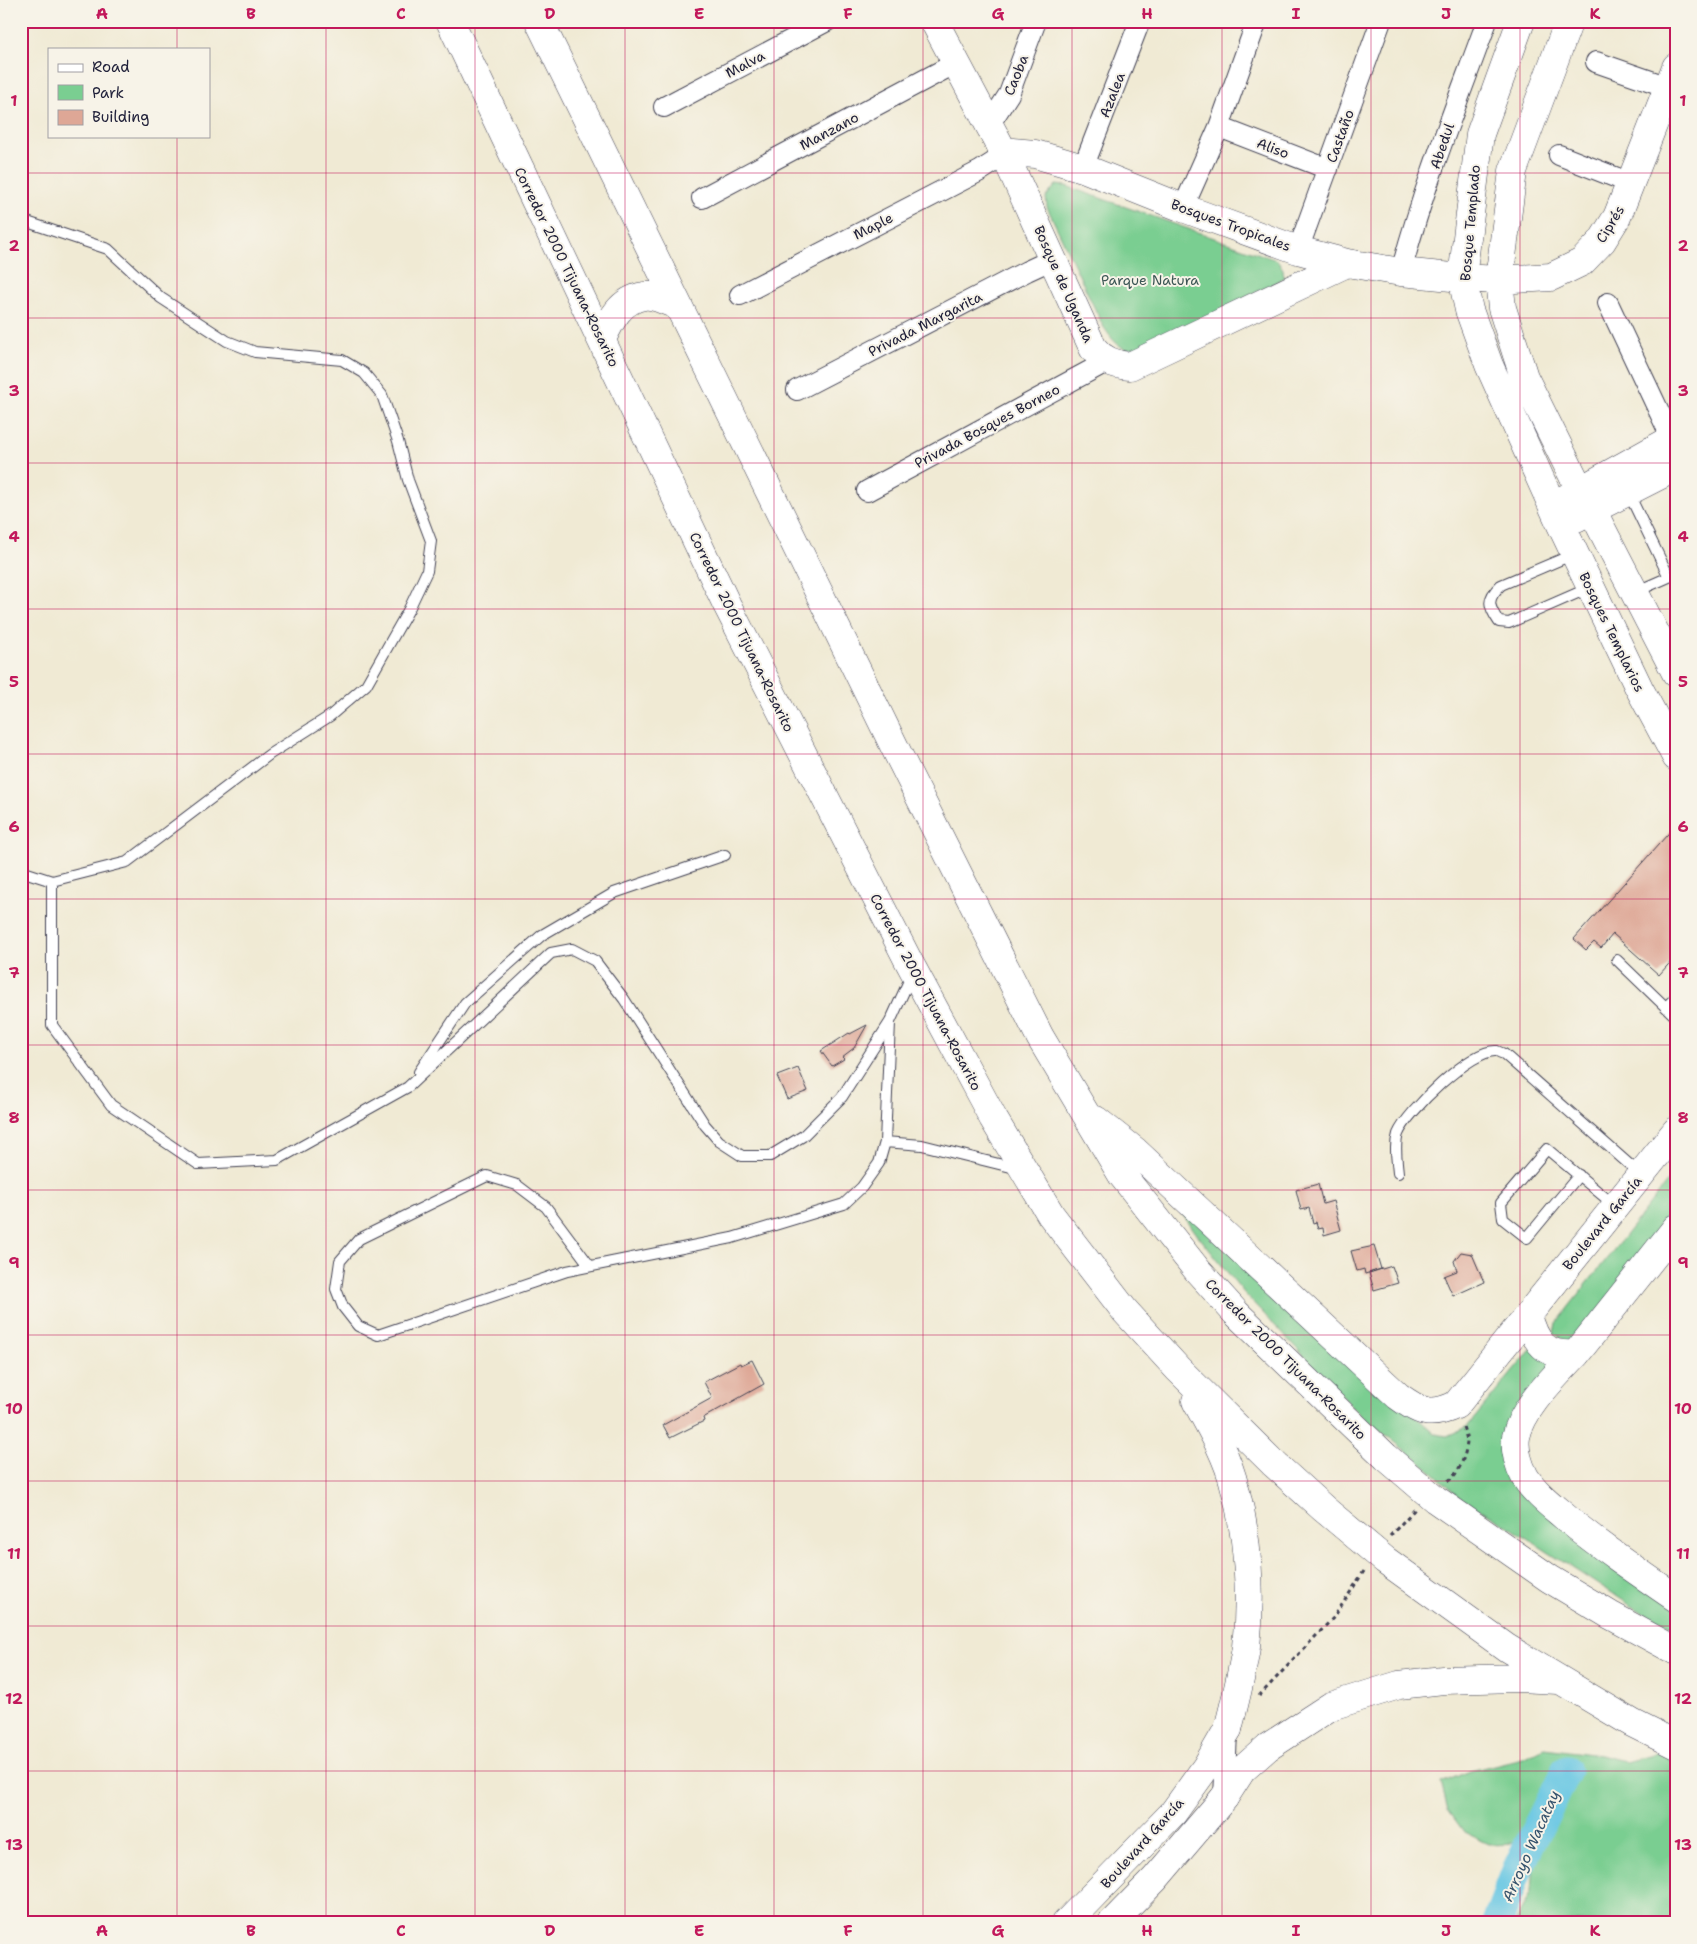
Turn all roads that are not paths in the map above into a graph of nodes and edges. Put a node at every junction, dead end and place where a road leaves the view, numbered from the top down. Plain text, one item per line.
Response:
1 (450, 21) edge
2 (539, 21) edge
3 (826, 21) edge
4 (934, 21) edge
5 (1036, 21) edge
6 (1140, 21) edge
7 (1257, 21) edge
8 (1381, 21) edge
9 (1487, 21) edge
10 (1521, 21) edge
11 (1568, 21) edge
12 (1596, 62) dead end
13 (956, 64) junction
14 (1672, 77) edge
15 (664, 107) dead end
16 (989, 125) junction
17 (1219, 127) junction
18 (1005, 154) junction
19 (1559, 156) dead end
20 (1083, 168) junction
21 (1328, 169) junction
22 (1630, 183) junction
23 (702, 198) dead end
24 (1183, 208) junction
25 (21, 220) edge
26 (1298, 250) junction
27 (1053, 260) junction
28 (1347, 263) junction
29 (1401, 272) junction
30 (1462, 278) junction
31 (1498, 280) junction
32 (740, 295) dead end
33 (1608, 303) dead end
34 (678, 306) junction
35 (602, 339) junction
36 (1108, 361) junction
37 (797, 390) dead end
38 (1674, 438) edge
39 (1676, 467) edge
40 (867, 491) dead end
41 (1627, 491) junction
42 (1586, 501) junction
43 (1556, 515) junction
44 (1574, 554) junction
45 (1591, 588) junction
46 (1634, 592) junction
47 (1675, 671) edge
48 (1676, 757) edge
49 (725, 855) dead end
50 (21, 872) edge
51 (52, 881) junction
52 (1618, 960) dead end
53 (914, 971) junction
54 (1676, 997) edge
55 (1666, 1007) junction
56 (1676, 1017) edge
57 (890, 1022) junction
58 (408, 1087) junction
59 (1080, 1106) junction
60 (1676, 1131) edge
61 (885, 1142) junction
62 (1025, 1171) junction
63 (1398, 1173) dead end
64 (1579, 1175) junction
65 (1641, 1175) junction
66 (1614, 1206) junction
67 (1676, 1228) edge
68 (590, 1266) junction
69 (1528, 1315) junction
70 (1576, 1354) junction
71 (1178, 1369) junction
72 (1676, 1598) edge
73 (1676, 1650) edge
74 (1565, 1682) junction
75 (1228, 1729) junction
76 (1676, 1745) edge
77 (1224, 1798) junction
78 (1066, 1923) edge
79 (1112, 1923) edge

1 - 35 main road, Corredor 2000 Tijuana-Rosarito
2 - 34 main road, Corredor 2000 Tijuana-Rosarito
3 - 15 street, Malva
4 - 13 main road, Bosque de Uganda
5 - 16 street, Caoba
6 - 20 street, Azalea
7 - 17 street
8 - 21 street, Castaño
9 - 29 street, Abedul
10 - 30 main road, Bosque Templado
11 - 31 main road
12 - 14 street
13 - 16 main road, Bosque de Uganda
13 - 23 street, Manzano
14 - 22 main road, Ciprés
16 - 18 main road, Bosque de Uganda
17 - 21 street, Aliso
17 - 24 street
18 - 20 main road, Bosques Tropicales
18 - 27 main road, Bosque de Uganda
18 - 32 street, Maple
19 - 22 street
20 - 24 main road, Bosques Tropicales
21 - 26 street, Castaño
22 - 31 main road, Ciprés
24 - 26 main road, Bosques Tropicales
25 - 51 lane
26 - 28 main road, Bosques Tropicales
27 - 36 main road, Bosque de Uganda
27 - 37 street, Privada Margarita
28 - 29 main road, Bosques Tropicales
28 - 36 main road
29 - 30 main road, Bosques Tropicales
30 - 31 main road, Ciprés
30 - 43 main road, Bosque Templado
31 - 42 main road
33 - 38 street
34 - 35 main road
34 - 59 main road, Corredor 2000 Tijuana-Rosarito
35 - 53 main road, Corredor 2000 Tijuana-Rosarito
36 - 40 street, Privada Bosques Borneo
38 - 42 main road
39 - 41 main road
41 - 42 main road
41 - 46 lane
42 - 43 main road
42 - 46 main road
43 - 44 main road, Bosques Templarios
44 - 45 main road, Bosques Templarios
44 - 45 lane
45 - 48 main road, Bosques Templarios
46 - 47 main road
49 - 58 lane
50 - 51 lane
51 - 58 lane
52 - 55 lane
53 - 57 lane
53 - 62 main road, Corredor 2000 Tijuana-Rosarito
54 - 55 lane
55 - 56 lane
57 - 58 lane
57 - 61 lane
59 - 69 main road, Boulevard García
59 - 73 main road, Corredor 2000 Tijuana-Rosarito
60 - 65 main road, Boulevard García
61 - 62 lane
61 - 68 lane
62 - 71 main road, Corredor 2000 Tijuana-Rosarito
63 - 65 lane
64 - 64 lane
64 - 66 lane
65 - 66 main road, Boulevard García
66 - 69 main road, Boulevard García
67 - 70 main road
68 - 68 lane
69 - 70 main road
70 - 72 main road
71 - 74 main road, Corredor 2000 Tijuana-Rosarito
71 - 75 main road, Boulevard García
74 - 76 main road, Corredor 2000 Tijuana-Rosarito
74 - 77 main road
75 - 77 street
75 - 78 main road, Boulevard García
77 - 79 main road

